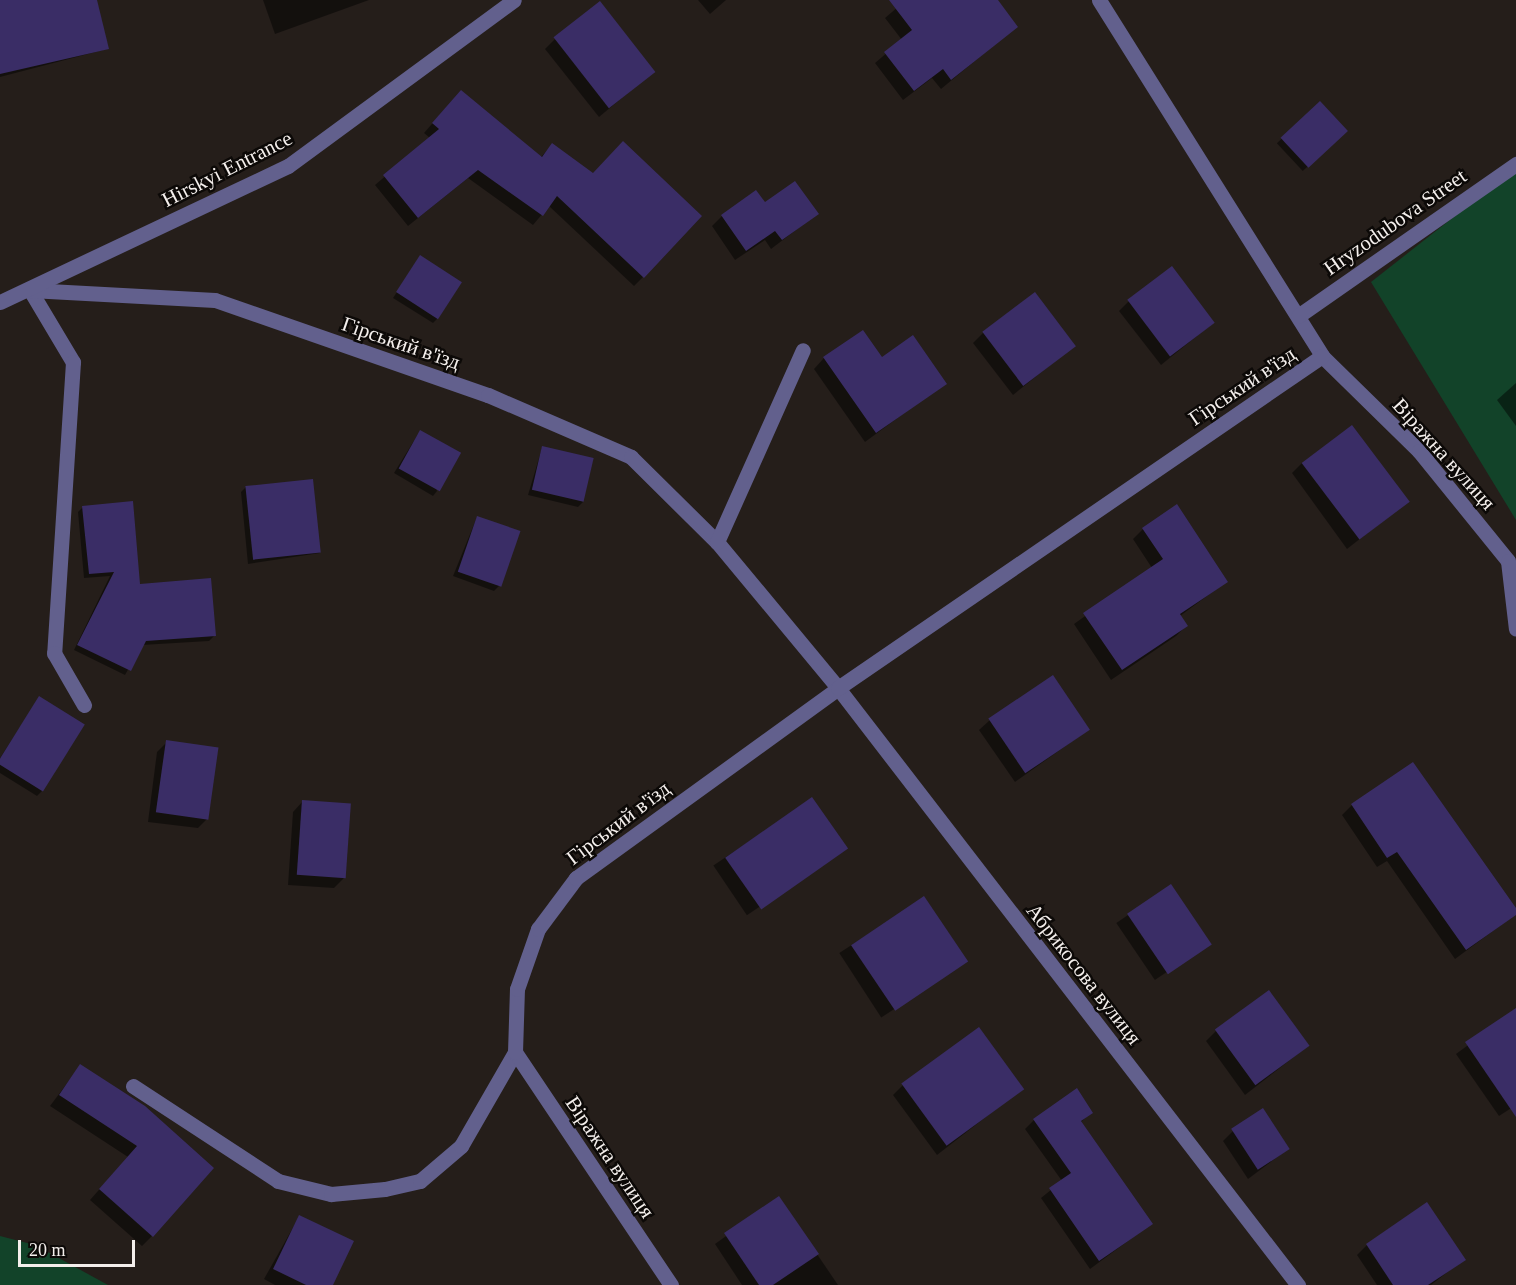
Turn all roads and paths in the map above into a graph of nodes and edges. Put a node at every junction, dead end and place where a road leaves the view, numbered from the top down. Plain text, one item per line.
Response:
1 (514, 0) edge
2 (1100, 0) edge
3 (1516, 164) edge
4 (30, 290) junction
5 (0, 302) edge
6 (1298, 316) junction
7 (803, 350) dead end
8 (1322, 356) junction
9 (717, 542) junction
10 (1516, 629) edge
11 (838, 688) junction
12 (84, 705) dead end
13 (515, 1052) junction
14 (133, 1086) dead end
15 (670, 1285) edge
16 (1298, 1285) edge

1 - 4 street, Hirskyi Entrance
2 - 6 street, Гірський в'їзд
3 - 6 street, Hryzodubova Street
4 - 5 street, Hirskyi Entrance
4 - 9 street, Гірський в'їзд
4 - 12 street
6 - 8 street, Гірський в'їзд
7 - 9 street
8 - 10 street, Віражна вулиця
8 - 11 street, Гірський в'їзд
9 - 11 street, Гірський в'їзд
11 - 13 street, Гірський в'їзд
11 - 16 street, Абрикосова вулиця
13 - 14 street
13 - 15 street, Віражна вулиця

